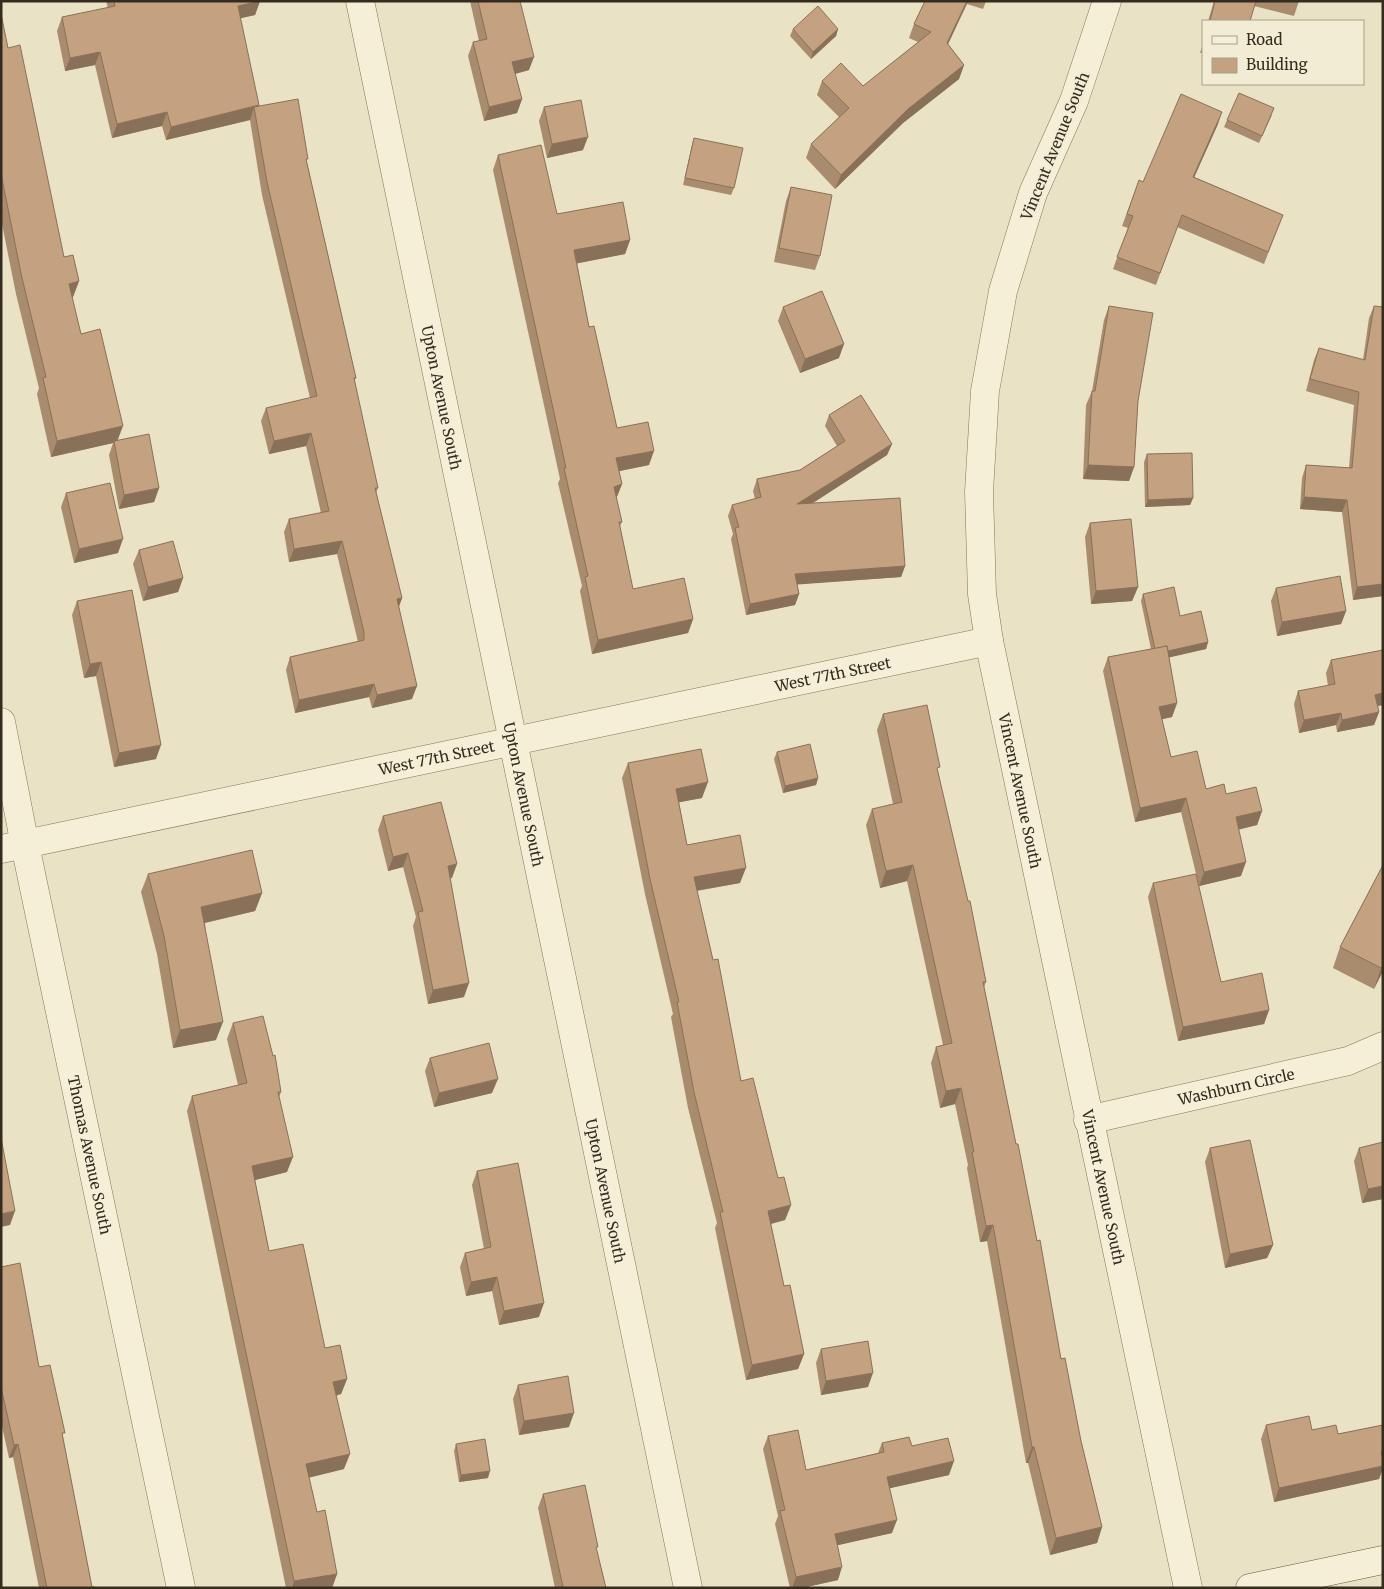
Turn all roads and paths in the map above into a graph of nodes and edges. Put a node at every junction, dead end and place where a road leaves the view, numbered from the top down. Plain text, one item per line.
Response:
1 (360, 1) edge
2 (1108, 1) edge
3 (989, 641) junction
4 (1, 722) edge
5 (512, 742) junction
6 (13, 847) edge
7 (1383, 1046) edge
8 (1088, 1120) junction
9 (1383, 1560) edge
10 (181, 1588) edge
11 (688, 1588) edge
12 (1188, 1588) edge
13 (1250, 1588) edge

1 - 5 street, Upton Avenue South
2 - 3 street, Vincent Avenue South
3 - 5 street, West 77th Street
3 - 8 street, Vincent Avenue South
4 - 6 street, Thomas Avenue South
5 - 6 street, West 77th Street
5 - 11 street, Upton Avenue South
6 - 10 street, Thomas Avenue South
7 - 8 street, Washburn Circle
8 - 12 street, Vincent Avenue South
9 - 13 street

